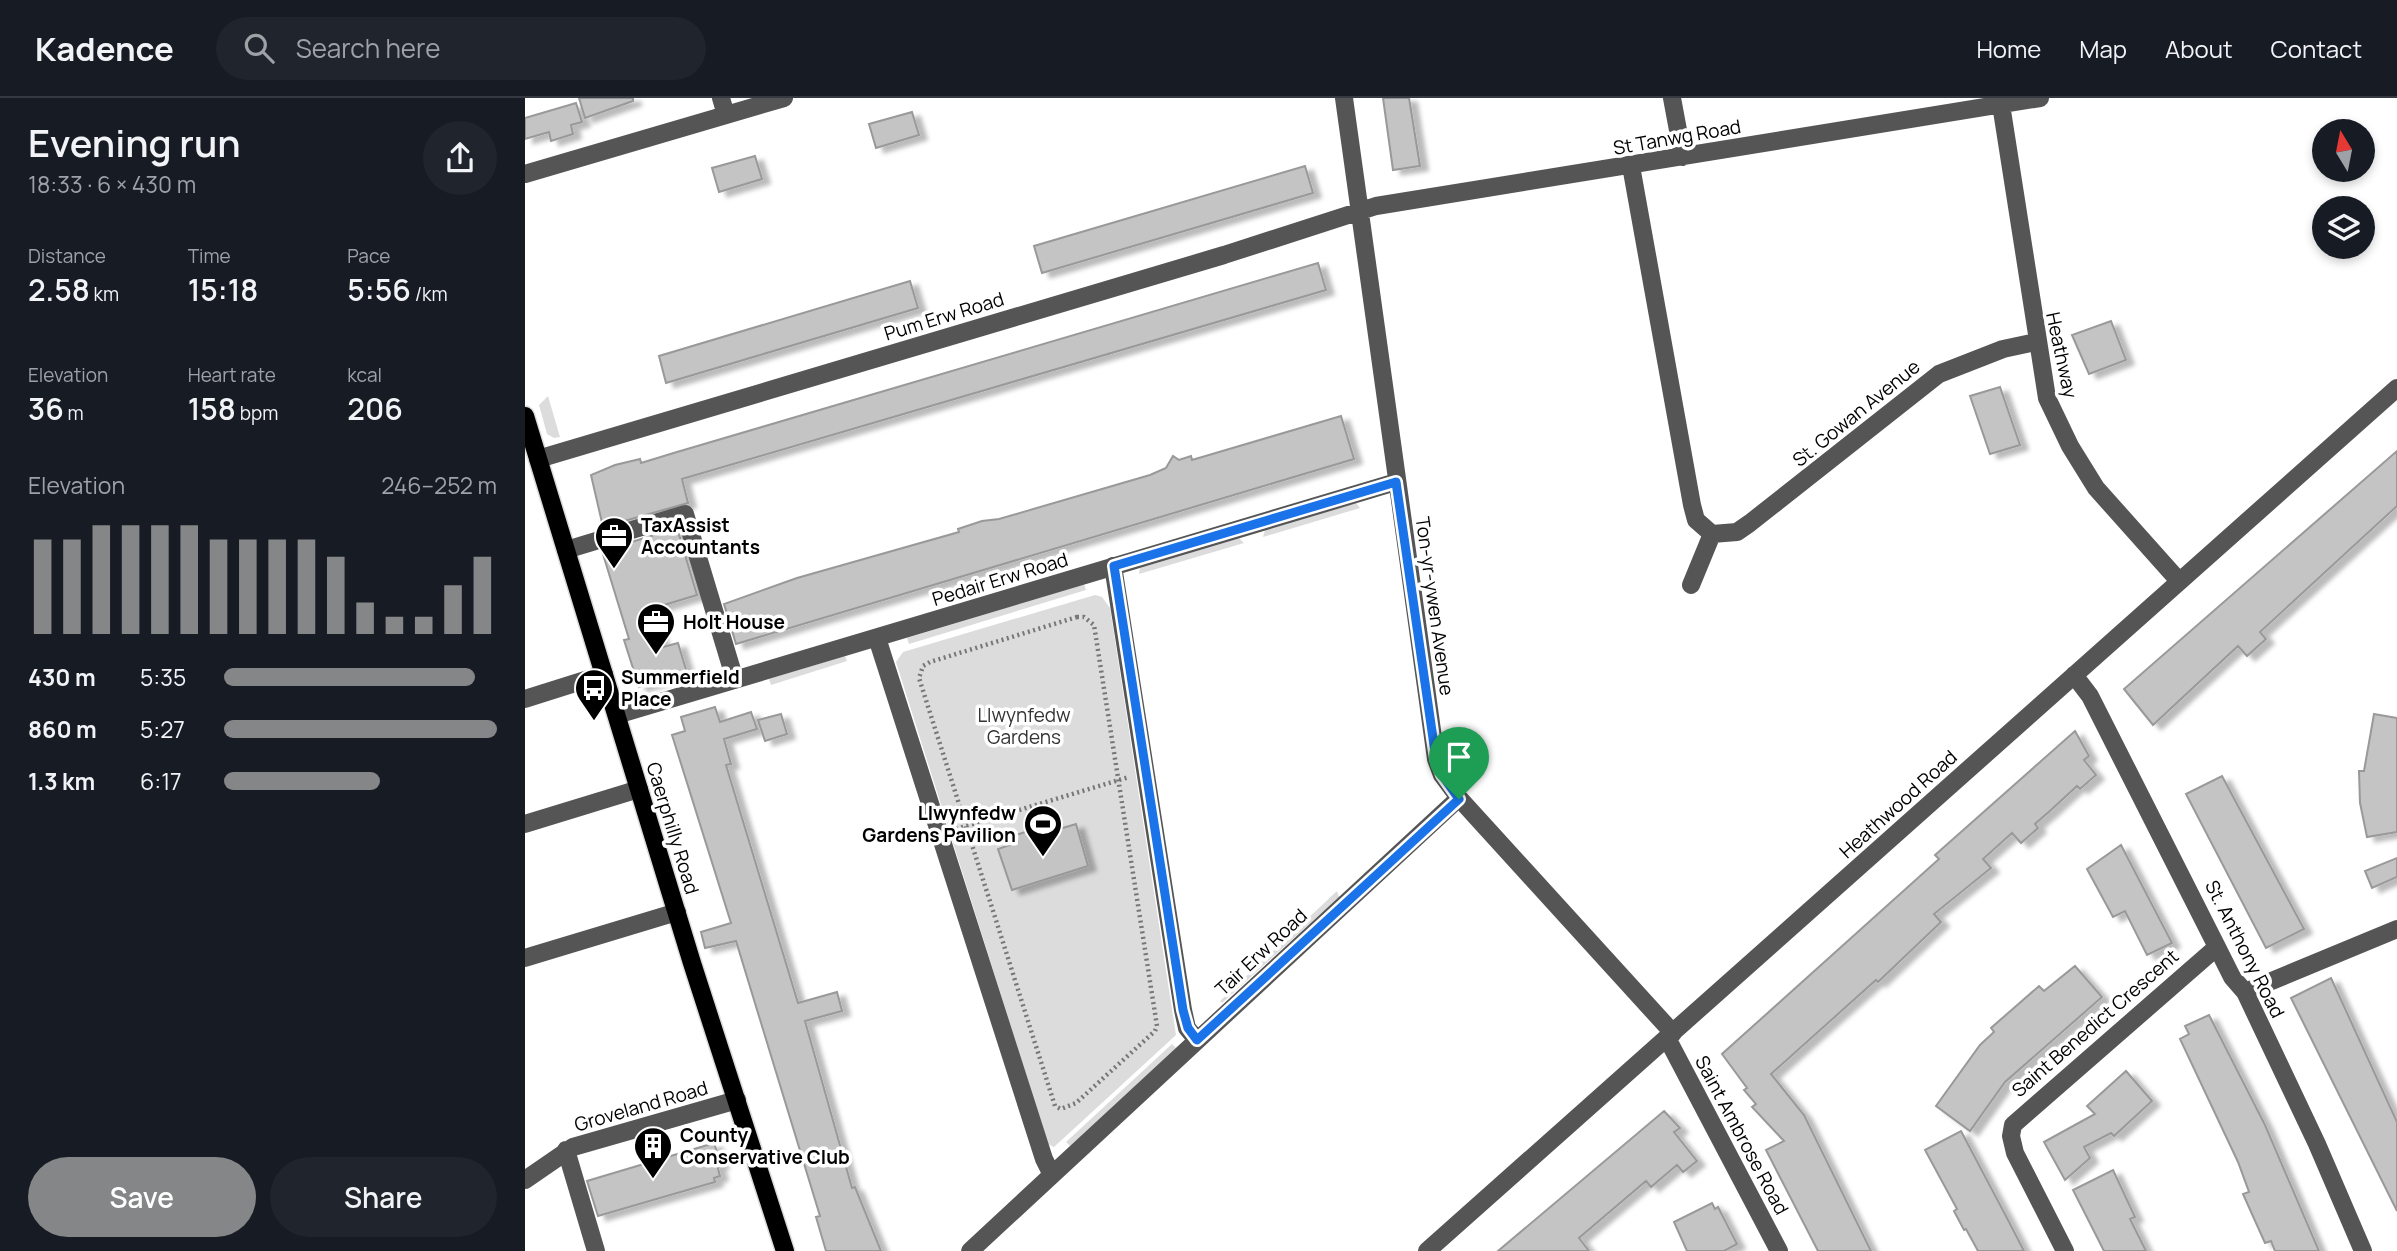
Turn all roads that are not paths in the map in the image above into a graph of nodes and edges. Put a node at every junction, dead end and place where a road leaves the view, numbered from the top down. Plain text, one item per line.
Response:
1 (784, 98) edge
2 (1344, 98) edge
3 (1672, 98) edge
4 (2041, 98) edge
5 (2000, 101) edge
6 (723, 107) edge
7 (1683, 157) junction
8 (1631, 166) junction
9 (525, 174) edge
10 (1360, 212) junction
11 (2036, 342) junction
12 (2397, 388) edge
13 (525, 416) edge
14 (533, 455) edge
15 (1396, 482) junction
16 (1712, 534) junction
17 (566, 550) junction
18 (1114, 566) junction
19 (2179, 581) junction
20 (1691, 585) dead end
21 (877, 638) junction
22 (604, 674) junction
23 (2074, 675) junction
24 (735, 680) junction
25 (525, 699) edge
26 (617, 715) junction
27 (639, 789) junction
28 (1459, 799) junction
29 (525, 824) edge
30 (677, 912) junction
31 (2397, 929) edge
32 (2217, 947) junction
33 (525, 958) edge
34 (2245, 992) junction
35 (1670, 1035) junction
36 (1197, 1040) junction
37 (737, 1100) junction
38 (566, 1150) junction
39 (1052, 1175) junction
40 (525, 1180) edge
41 (1446, 1244) edge
42 (596, 1251) edge
43 (785, 1251) edge
44 (970, 1251) edge
45 (1427, 1251) edge
46 (1779, 1251) edge
47 (2064, 1251) edge
48 (2363, 1251) edge

1 - 6 street
2 - 10 street, Ton-yr-ywen Avenue
3 - 7 street
4 - 5 street, St Tanwg Road
5 - 7 street, St Tanwg Road
5 - 11 street, Heathway
6 - 9 street
7 - 8 street, St Tanwg Road
8 - 10 street, St Tanwg Road
8 - 16 street
10 - 14 street, Pum Erw Road
10 - 15 street, Ton-yr-ywen Avenue
11 - 16 street, St. Gowan Avenue
11 - 19 street, Heathway
12 - 19 street, Heathwood Road
13 - 14 main road, Caerphilly Road
14 - 17 main road, Caerphilly Road
15 - 18 street, Pedair Erw Road
15 - 28 street, Ton-yr-ywen Avenue
16 - 20 street
17 - 22 main road, Caerphilly Road
17 - 24 street
18 - 21 street, Pedair Erw Road
18 - 36 street
19 - 23 street, Heathwood Road
21 - 24 street, Pedair Erw Road
21 - 39 street
22 - 25 street
22 - 26 main road, Caerphilly Road
23 - 32 street, St. Anthony Road
23 - 35 street, Heathwood Road
24 - 26 street, Pedair Erw Road
26 - 27 main road, Caerphilly Road
27 - 29 street
27 - 30 main road, Caerphilly Road
28 - 35 street, Ton-yr-ywen Avenue
28 - 36 street, Tair Erw Road
30 - 33 street
30 - 37 main road, Caerphilly Road
31 - 34 street
32 - 34 street, St. Anthony Road
32 - 47 street, Saint Benedict Crescent
34 - 48 street, St. Anthony Road
35 - 41 street, Heathwood Road
35 - 46 street, Saint Ambrose Road
36 - 39 street, Tair Erw Road
37 - 38 street, Groveland Road
37 - 43 main road, Caerphilly Road
38 - 40 street, Groveland Road
38 - 42 street
39 - 44 street, Tair Erw Road
41 - 45 street, Heathwood Road

